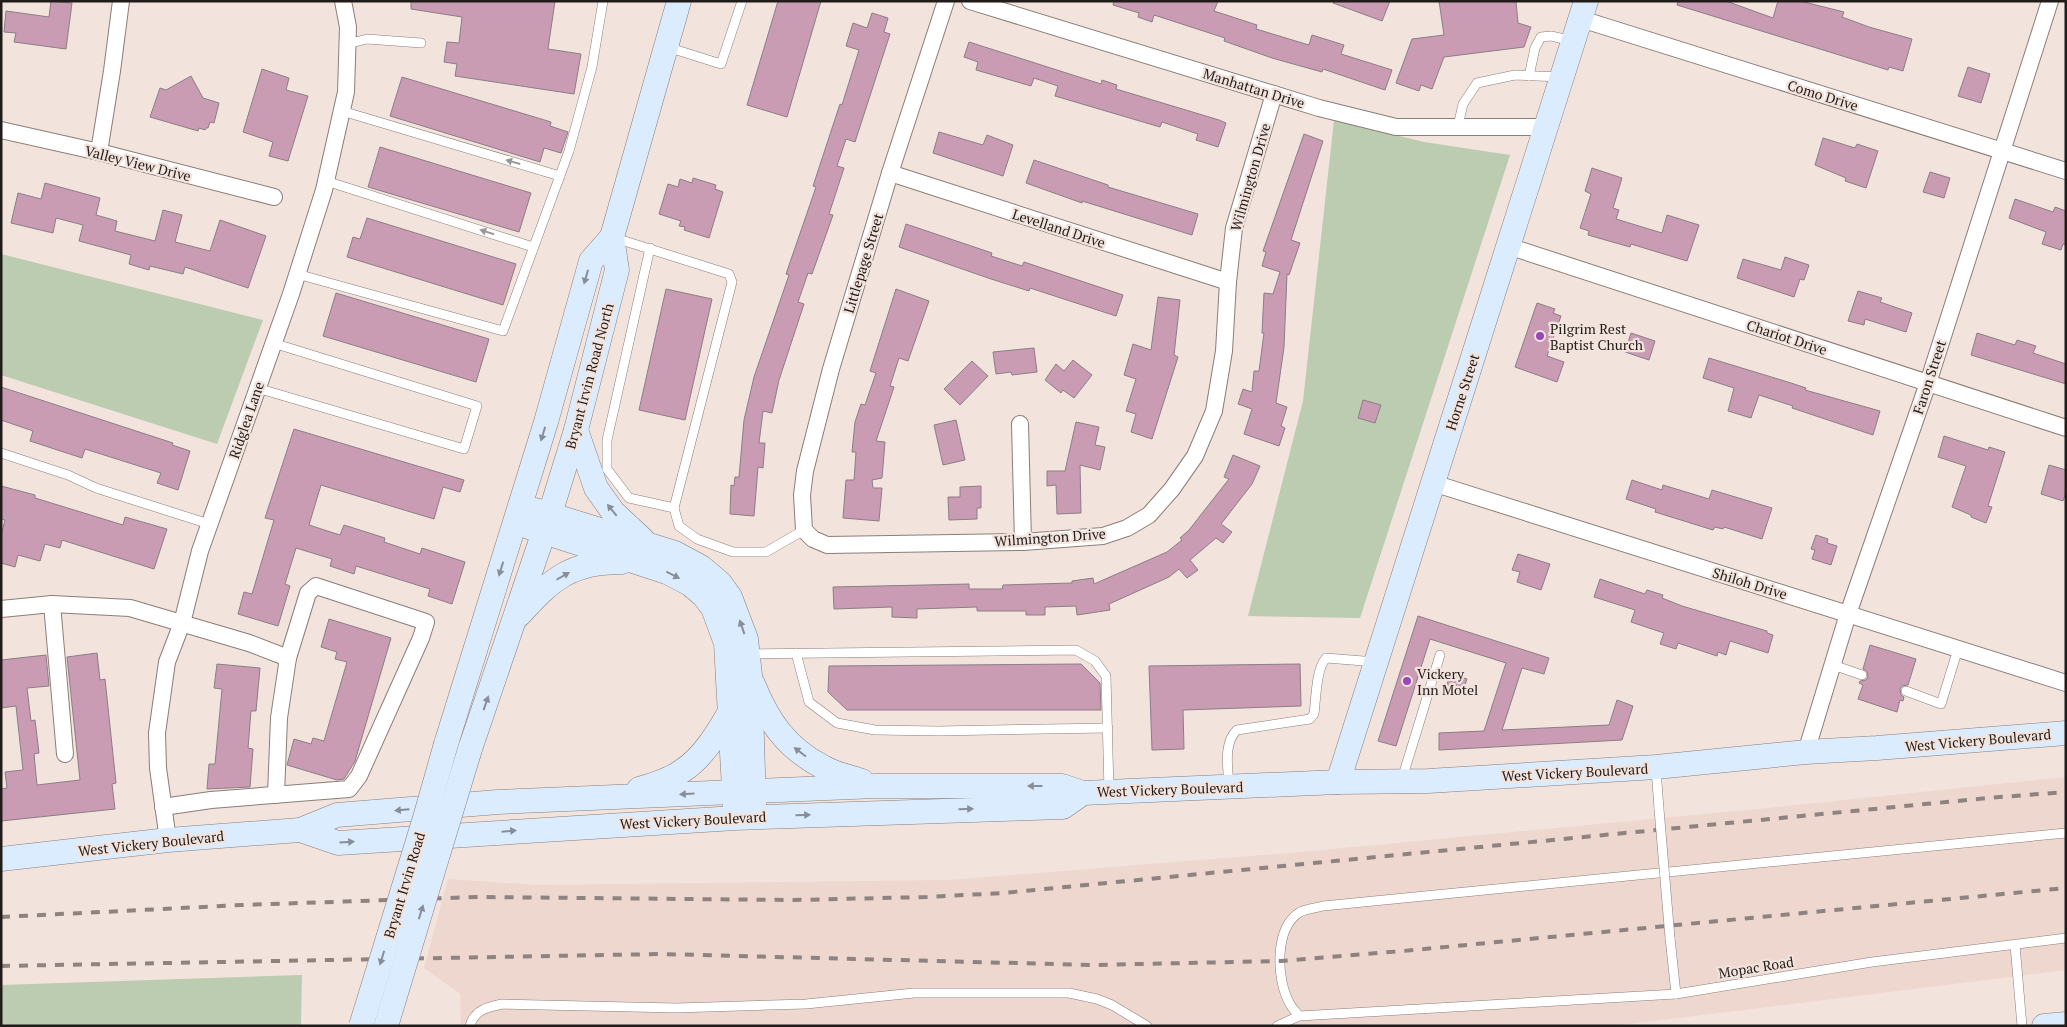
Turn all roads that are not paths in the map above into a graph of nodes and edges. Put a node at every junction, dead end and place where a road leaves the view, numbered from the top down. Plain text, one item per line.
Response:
1 (121, 1) edge
2 (343, 1) edge
3 (603, 1) edge
4 (679, 1) edge
5 (742, 1) edge
6 (946, 1) edge
7 (970, 1) edge
8 (2050, 1) edge
9 (1583, 10) edge
10 (1573, 41) junction
11 (421, 43) dead end
12 (347, 44) junction
13 (666, 47) junction
14 (1529, 76) junction
15 (1562, 77) junction
16 (1274, 94) junction
17 (342, 111) junction
18 (1458, 126) junction
19 (1546, 127) junction
20 (1, 130) edge
21 (2002, 151) junction
22 (100, 152) junction
23 (2066, 171) edge
24 (890, 173) junction
25 (560, 176) junction
26 (326, 181) junction
27 (274, 197) dead end
28 (612, 237) junction
29 (1508, 246) junction
30 (534, 247) junction
31 (650, 248) junction
32 (297, 274) junction
33 (1228, 282) junction
34 (273, 343) junction
35 (1928, 383) junction
36 (257, 388) junction
37 (1020, 424) dead end
38 (2066, 428) edge
39 (576, 430) junction
40 (1, 453) edge
41 (1433, 483) junction
42 (674, 508) junction
43 (518, 514) junction
44 (547, 523) junction
45 (209, 524) junction
46 (804, 530) junction
47 (1023, 542) junction
48 (642, 553) junction
49 (52, 604) junction
50 (1, 609) edge
51 (1848, 614) junction
52 (514, 620) junction
53 (182, 623) junction
54 (1958, 649) junction
55 (796, 653) junction
56 (1440, 655) dead end
57 (288, 658) junction
58 (1376, 662) junction
59 (748, 664) junction
60 (1832, 665) junction
61 (1862, 675) dead end
62 (2066, 683) edge
63 (1906, 691) dead end
64 (731, 710) junction
65 (1108, 728) junction
66 (2066, 733) edge
67 (446, 744) joint
68 (470, 749) joint
69 (1806, 752) junction
70 (66, 754) dead end
71 (1656, 767) junction
72 (1338, 782) junction
73 (1401, 782) junction
74 (876, 786) junction
75 (1229, 787) junction
76 (744, 791) junction
77 (1109, 792) junction
78 (1083, 793) junction
79 (276, 795) junction
80 (550, 801) junction
81 (164, 807) junction
82 (745, 817) junction
83 (300, 830) junction
84 (2066, 833) edge
85 (168, 840) junction
86 (1, 859) edge
87 (2066, 938) edge
88 (2015, 945) junction
89 (1676, 994) junction
90 (1299, 1016) junction
91 (2066, 1024) edge
92 (361, 1026) edge
93 (386, 1026) edge
94 (470, 1026) edge
95 (1147, 1026) edge
96 (1278, 1026) edge
97 (2022, 1026) edge
98 (2044, 1026) edge

1 - 22 street
2 - 12 street, Ridglea Lane
3 - 25 lane
4 - 13 main road, Bryant Irvin Road North
5 - 13 lane
6 - 24 street, Littlepage Street
7 - 16 street, Manhattan Drive
8 - 21 street, Faron Street
9 - 10 main road, Horne Street
9 - 21 street, Como Drive
10 - 14 lane
10 - 15 main road, Horne Street
11 - 12 lane
12 - 17 street, Ridglea Lane
13 - 28 main road, Bryant Irvin Road North
14 - 15 lane
14 - 18 lane
15 - 19 main road, Horne Street
16 - 18 street, Manhattan Drive
16 - 33 street, Wilmington Drive
25 -> 17 lane
17 - 26 street, Ridglea Lane
18 - 19 street, Manhattan Drive
19 - 29 main road, Horne Street
20 - 22 street, Valley View Drive
21 - 23 street, Como Drive
21 - 35 street, Faron Street
22 - 27 street, Valley View Drive
24 - 33 street, Levelland Drive
24 - 46 street, Littlepage Street
25 - 30 lane
30 -> 26 lane
26 - 32 street, Ridglea Lane
28 - 31 lane
28 - 39 main road, Bryant Irvin Road North
28 -> 43 main road, Bryant Irvin Road North
29 - 35 street, Chariot Drive
29 - 41 main road, Horne Street
30 - 32 lane
31 - 42 lane
31 - 42 lane
32 - 34 street, Ridglea Lane
33 - 47 street, Wilmington Drive
34 - 36 street, Ridglea Lane
34 - 36 lane
35 - 38 street, Chariot Drive
35 - 51 street, Faron Street
36 - 45 street, Ridglea Lane
37 - 47 street
39 - 44 main road, Bryant Irvin Road North
48 -> 39 main road
40 - 45 lane
41 - 51 street, Shiloh Drive
41 - 58 main road, Horne Street
42 - 46 lane
43 - 44 main road
43 -> 67 main road, Bryant Irvin Road North
44 - 48 main road
44 - 52 main road, Bryant Irvin Road North
45 - 53 street, Ridglea Lane
46 - 47 street, Wilmington Drive
52 -> 48 main road
59 -> 48 main road
48 -> 64 main road
49 - 50 street
49 - 53 street
49 - 70 street
51 - 54 street, Shiloh Drive
51 - 60 street, Faron Street
68 -> 52 main road, Bryant Irvin Road North
53 - 57 street
53 - 81 street, Ridglea Lane
54 - 62 street, Shiloh Drive
54 - 63 lane
55 - 59 lane
55 - 65 lane
55 - 65 lane
56 - 73 lane
57 - 79 street
57 - 79 street
58 - 72 main road, Horne Street
58 - 75 lane
74 -> 59 main road
59 - 76 main road
60 - 61 lane
60 - 69 street, Faron Street
64 - 76 main road
64 - 80 main road
65 - 77 lane
66 - 69 main road, West Vickery Boulevard
67 -> 92 main road, Bryant Irvin Road, bridge
93 -> 68 main road, Bryant Irvin Road, bridge
69 - 71 main road, West Vickery Boulevard
71 - 73 main road, West Vickery Boulevard
71 - 89 lane, bridge
72 - 73 main road, West Vickery Boulevard
72 - 75 main road, West Vickery Boulevard
74 - 76 main road, West Vickery Boulevard
78 -> 74 main road, West Vickery Boulevard
75 - 77 main road, West Vickery Boulevard
76 -> 80 main road, West Vickery Boulevard
76 - 82 main road
77 - 78 main road, West Vickery Boulevard
82 -> 78 main road, West Vickery Boulevard
79 - 81 street
80 -> 83 main road, West Vickery Boulevard
81 - 85 street, Ridglea Lane
83 -> 82 main road, West Vickery Boulevard
83 - 85 main road, West Vickery Boulevard
84 - 90 lane
85 - 86 main road, West Vickery Boulevard
87 - 88 lane, Mopac Road
88 - 89 lane, Mopac Road
88 - 97 lane
89 - 90 lane, Mopac Road
90 - 96 lane
91 - 98 main road
94 - 95 lane

